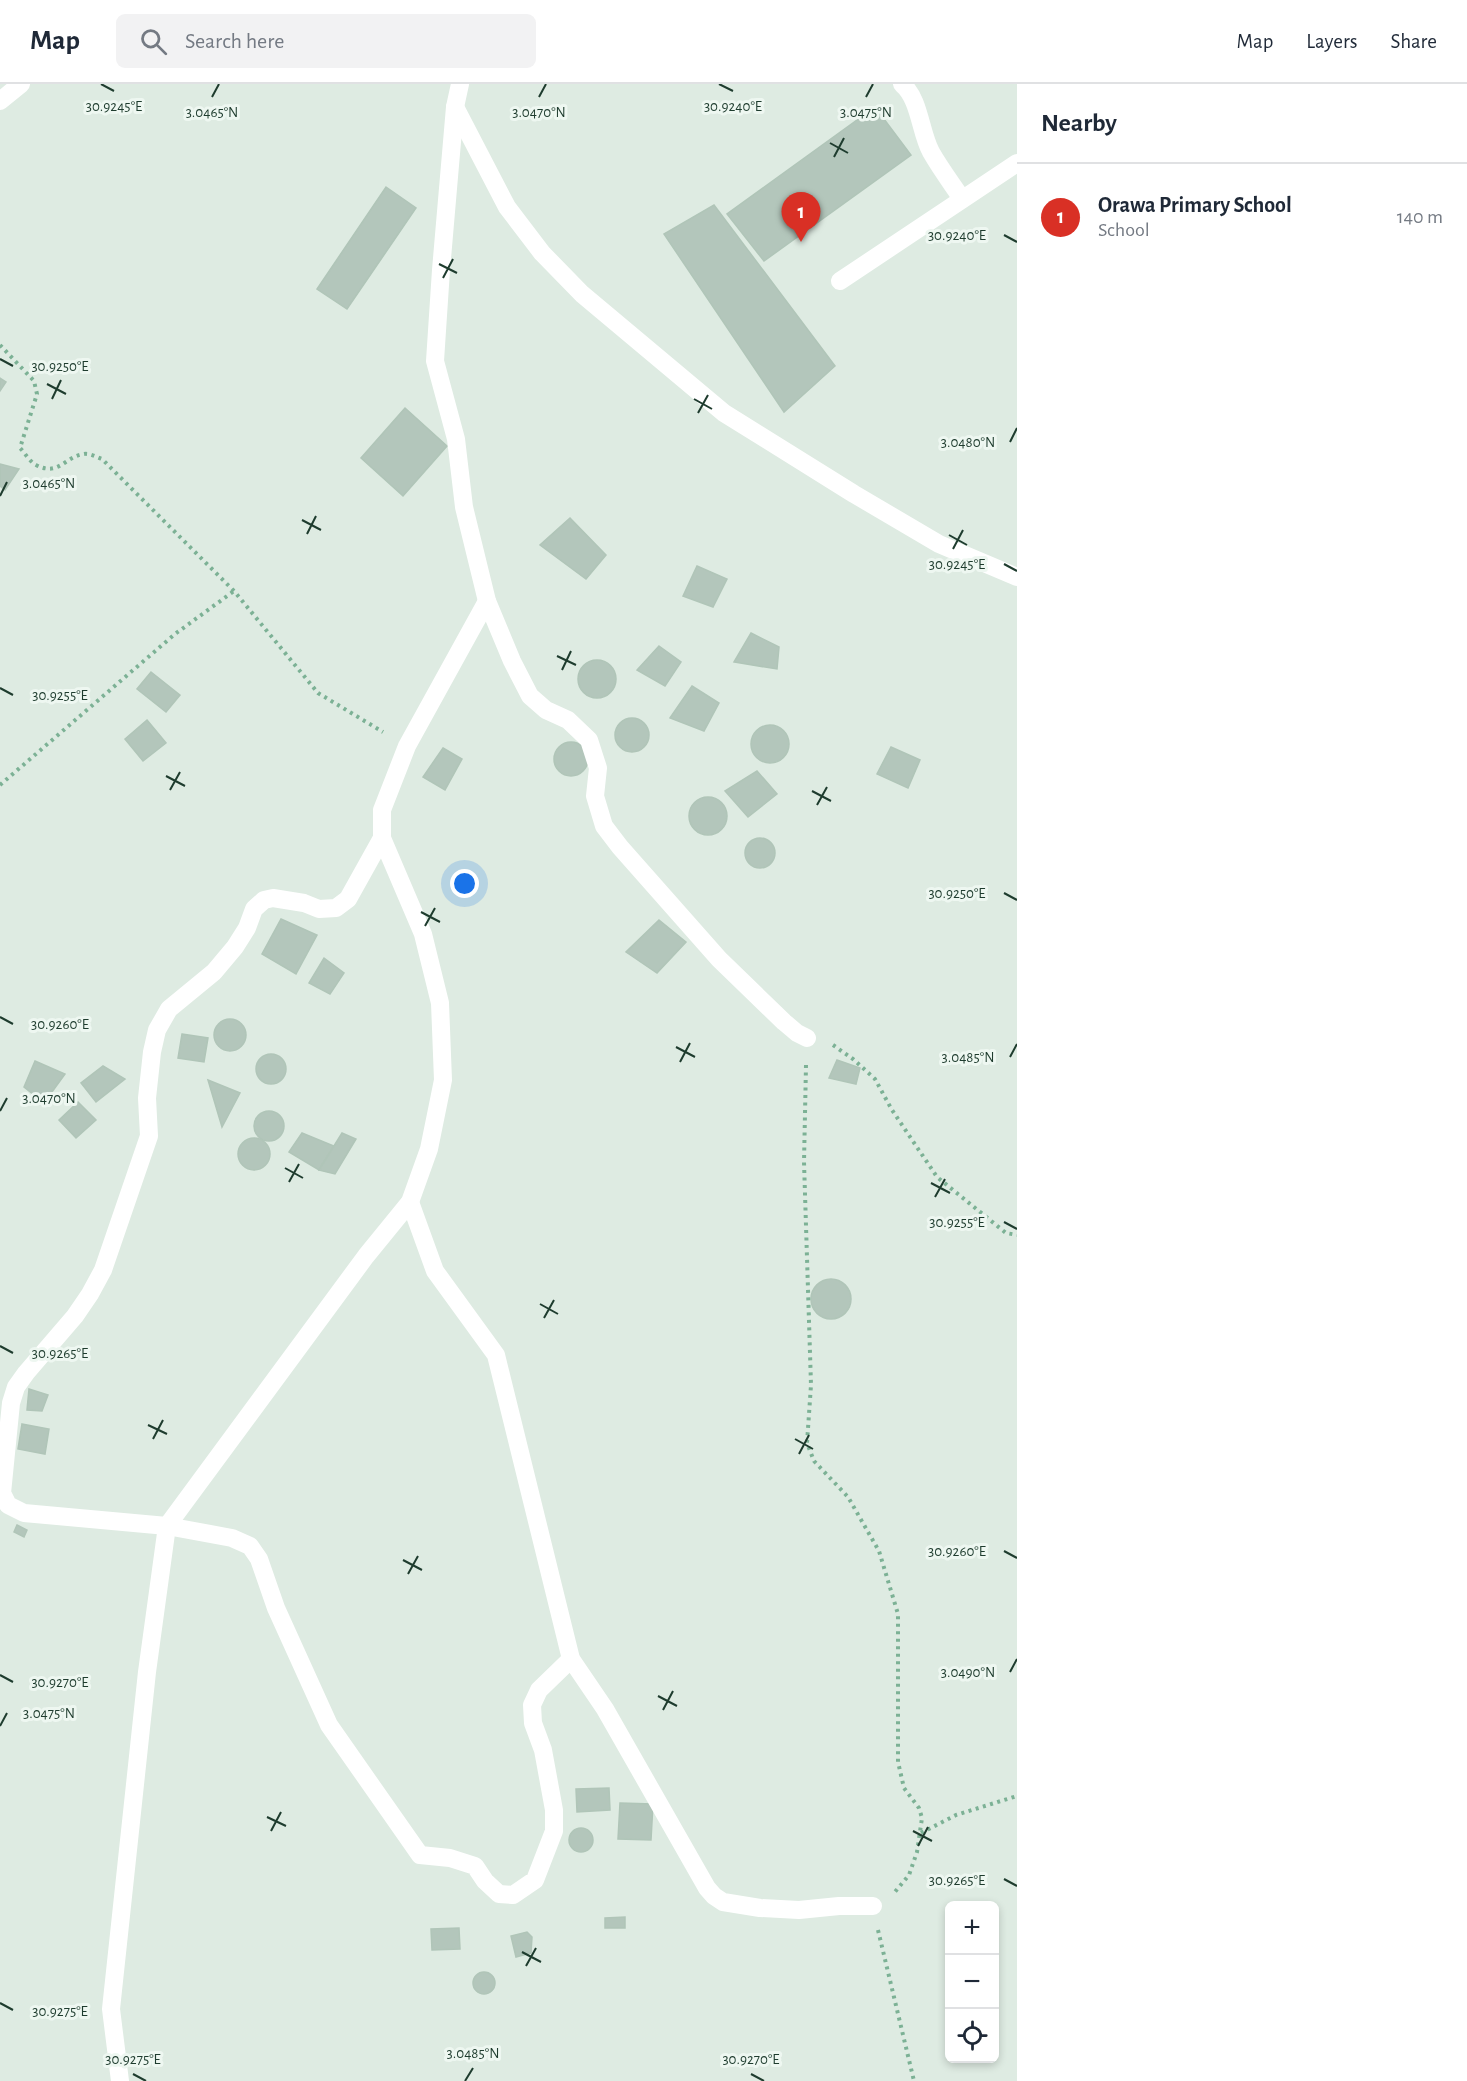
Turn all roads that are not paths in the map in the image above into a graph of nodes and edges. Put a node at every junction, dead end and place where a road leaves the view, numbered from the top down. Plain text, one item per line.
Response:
1 (21, 84) edge
2 (460, 84) edge
3 (902, 84) edge
4 (0, 101) edge
5 (454, 107) junction
6 (1017, 163) edge
7 (963, 199) junction
8 (840, 281) dead end
9 (1017, 577) edge
10 (487, 601) junction
11 (382, 838) junction
12 (807, 1038) road end
13 (410, 1202) junction
14 (167, 1526) junction
15 (571, 1659) junction
16 (873, 1906) road end
17 (120, 2081) edge

1 - 4 street
2 - 5 street
3 - 7 street
5 - 9 street
5 - 10 street
6 - 7 street
7 - 8 street
10 - 11 street
10 - 12 street
11 - 13 street
11 - 14 street
13 - 14 street
13 - 15 street
14 - 15 street
14 - 17 street
15 - 16 street

